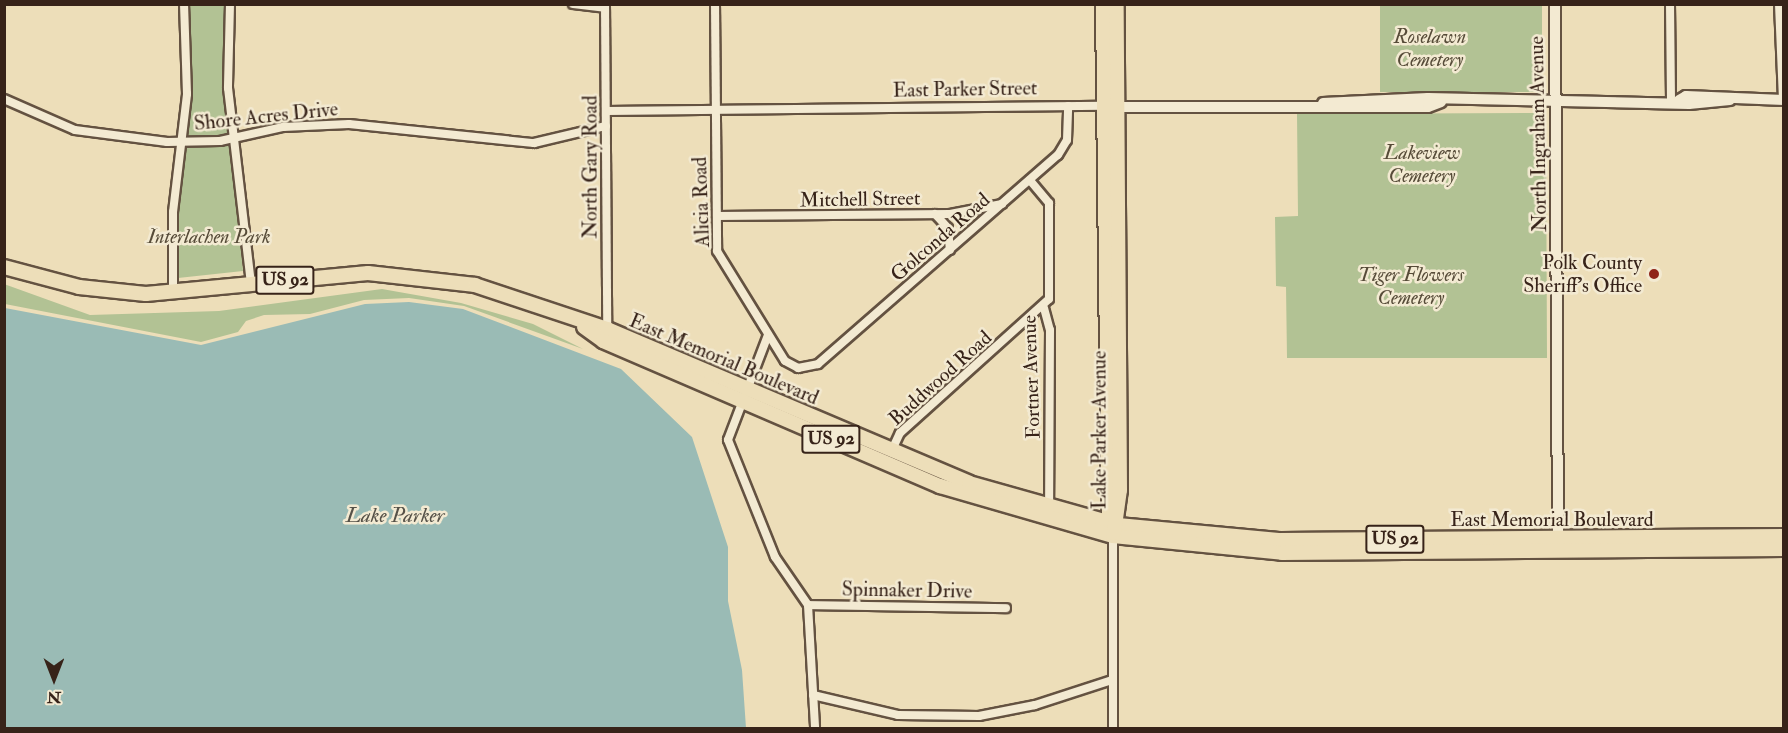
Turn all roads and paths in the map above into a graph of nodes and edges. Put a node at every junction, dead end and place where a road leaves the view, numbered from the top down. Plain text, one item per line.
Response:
1 (184, 4) edge
2 (230, 4) edge
3 (573, 4) edge
4 (715, 4) edge
5 (1103, 4) edge
6 (1117, 4) edge
7 (1555, 4) edge
8 (1670, 4) edge
9 (1779, 4) edge
10 (605, 6) edge
11 (4, 99) edge
12 (1675, 100) junction
13 (1783, 100) edge
14 (1556, 101) junction
15 (1068, 106) junction
16 (1103, 106) junction
17 (1118, 107) junction
18 (716, 110) junction
19 (607, 111) junction
20 (606, 126) junction
21 (233, 139) junction
22 (182, 141) junction
23 (1030, 180) junction
24 (1002, 204) junction
25 (934, 214) junction
26 (717, 216) junction
27 (950, 250) junction
28 (4, 267) edge
29 (251, 285) junction
30 (173, 294) junction
31 (1044, 308) junction
32 (581, 325) junction
33 (607, 329) junction
34 (768, 335) junction
35 (801, 369) joint
36 (744, 395) junction
37 (891, 452) junction
38 (1119, 490) junction
39 (1048, 509) junction
40 (1112, 528) junction
41 (1152, 530) junction
42 (1758, 536) junction
43 (1784, 536) edge
44 (1374, 539) junction
45 (1558, 544) junction
46 (1784, 549) edge
47 (1713, 550) junction
48 (1344, 553) junction
49 (808, 605) junction
50 (1006, 608) dead end
51 (1112, 680) junction
52 (813, 695) junction
53 (815, 729) edge
54 (1113, 729) edge

1 - 22 street
2 - 21 street
3 - 10 street
4 - 18 street, Alicia Road
5 - 16 main road, Lake Parker Avenue
6 - 17 main road, Lake Parker Avenue
7 - 14 street, North Ingraham Avenue
8 - 12 street
9 - 13 street
10 - 19 street, North Gary Road
11 - 22 street, Shore Acres Drive
12 - 13 street, East Parker Street
12 - 14 street, East Parker Street
14 - 17 street, East Parker Street
14 - 45 street, North Ingraham Avenue
15 - 16 street, East Parker Street
15 - 18 street, East Parker Street
15 - 23 street, Golconda Road
16 - 17 street, East Parker Street
16 - 40 main road, Lake Parker Avenue
17 - 38 main road, Lake Parker Avenue
18 - 19 street, East Parker Street
18 - 26 street, Alicia Road
19 - 20 street, North Gary Road
20 - 21 street, Shore Acres Drive
20 - 33 street, North Gary Road
21 - 22 street, Shore Acres Drive
21 - 29 street
22 - 30 street
23 - 24 street, Golconda Road
23 - 31 street, Fortner Avenue
24 - 25 street, Mitchell Street
24 - 27 street, Golconda Road
25 - 26 street, Mitchell Street
25 - 27 street
26 - 34 street, Alicia Road
27 - 35 street, Golconda Road
28 - 30 main road, East Memorial Boulevard / US 92
29 - 30 main road, East Memorial Boulevard / US 92
29 - 32 main road, East Memorial Boulevard / US 92
31 - 37 street, Buddwood Road
31 - 39 street, Fortner Avenue
32 - 33 main road, East Memorial Boulevard / US 92
32 - 36 main road, East Memorial Boulevard / US 92
33 - 36 main road, East Memorial Boulevard / US 92
34 - 35 street, Alicia Road
34 - 36 street
36 - 37 main road, East Memorial Boulevard / US 92
36 - 40 main road, East Memorial Boulevard / US 92
36 - 49 street
37 - 39 main road, East Memorial Boulevard / US 92
38 - 40 main road, Lake Parker Avenue
38 - 41 main road
39 - 40 main road, East Memorial Boulevard / US 92
40 - 41 main road, East Memorial Boulevard / US 92
40 - 48 main road, East Memorial Boulevard / US 92
40 - 51 street
41 - 44 main road, East Memorial Boulevard / US 92
42 - 43 main road, East Memorial Boulevard / US 92
42 - 45 main road, East Memorial Boulevard / US 92
42 - 47 main road
44 - 45 main road, East Memorial Boulevard / US 92
44 - 48 main road
45 - 47 main road, East Memorial Boulevard / US 92
45 - 48 main road, East Memorial Boulevard / US 92
46 - 47 main road, East Memorial Boulevard / US 92
49 - 50 street, Spinnaker Drive
49 - 52 street
51 - 52 street
51 - 54 street
52 - 53 street

